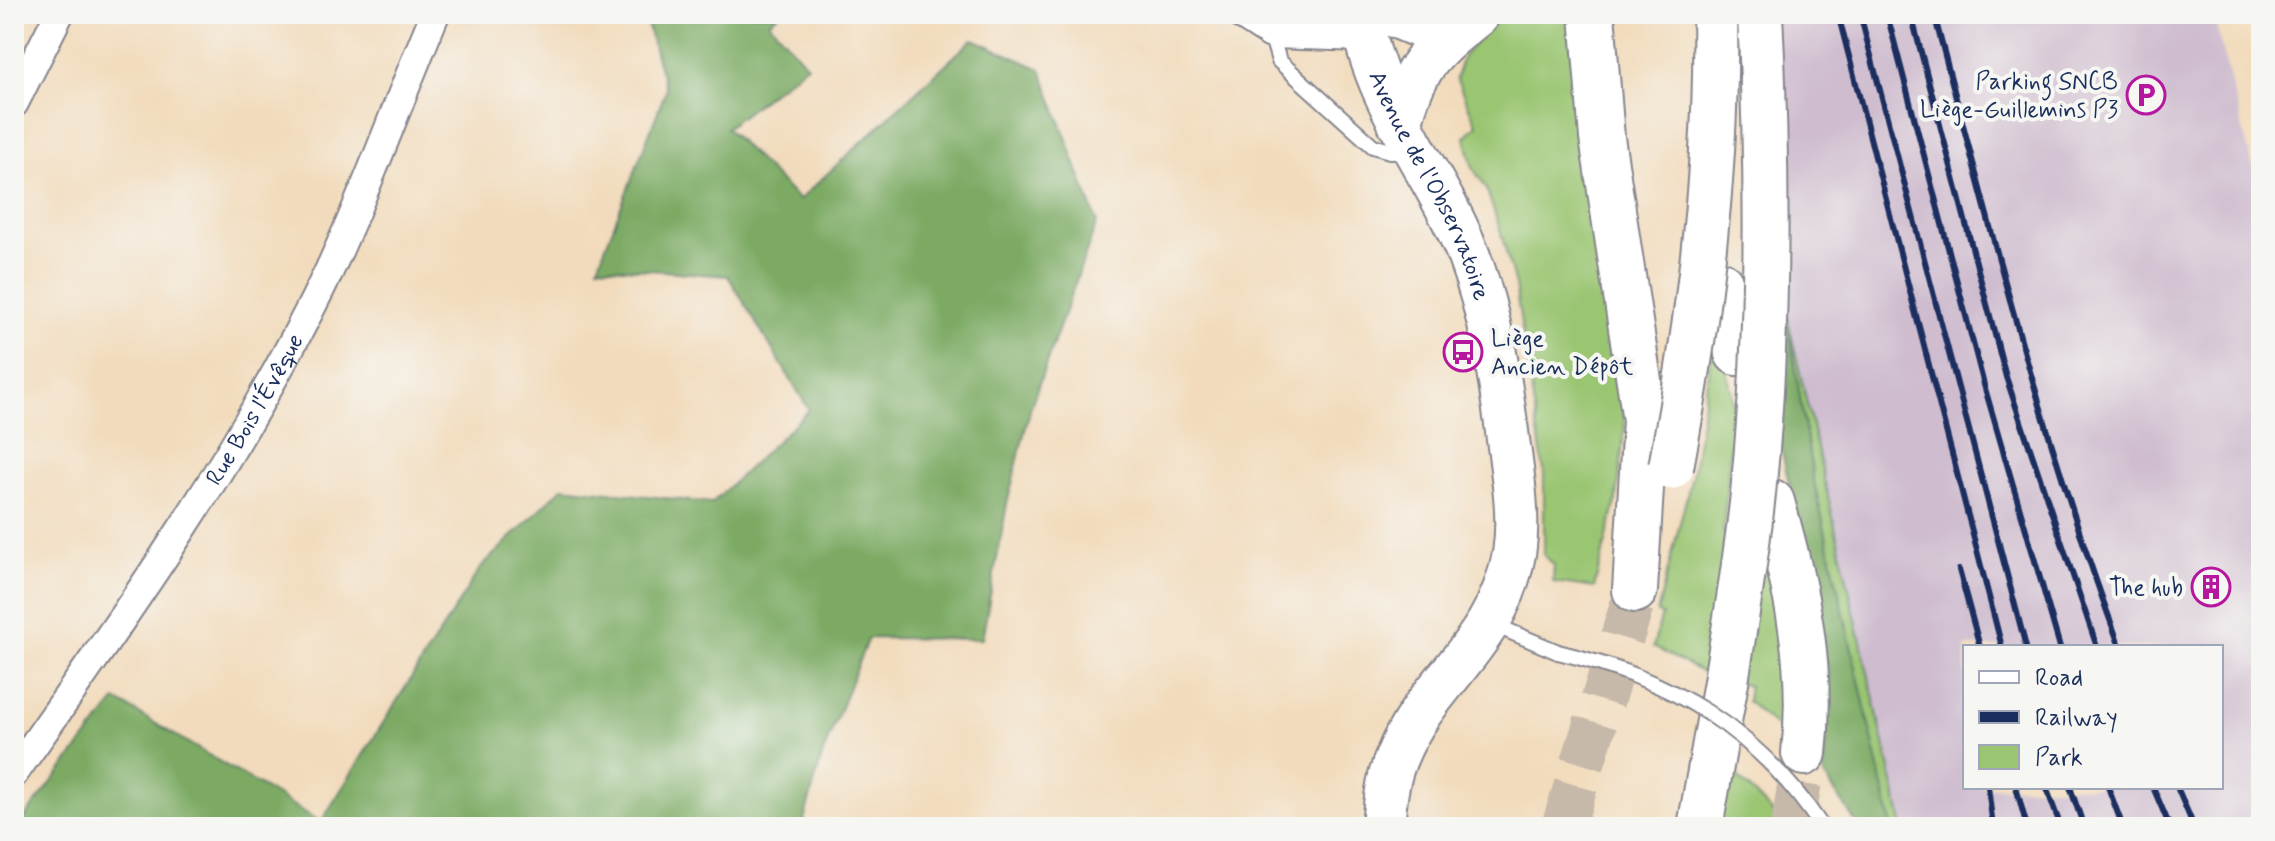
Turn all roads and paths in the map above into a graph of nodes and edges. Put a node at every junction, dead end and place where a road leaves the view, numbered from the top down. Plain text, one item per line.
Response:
1 (59, 14) edge
2 (435, 14) edge
3 (1240, 14) edge
4 (1592, 14) edge
5 (1715, 14) edge
6 (1760, 14) edge
7 (1472, 18) edge
8 (1372, 22) edge
9 (1271, 34) junction
10 (14, 103) edge
11 (1408, 136) junction
12 (1721, 284) dead end
13 (1737, 353) dead end
14 (1772, 502) dead end
15 (1490, 623) junction
16 (1804, 753) tunnel mouth
17 (14, 773) edge
18 (1383, 827) edge
19 (1700, 827) edge
20 (1822, 827) edge

1 - 10 street
2 - 17 street, Rue Bois l'Évêque
3 - 9 street
4 - 5 highway, bridge
6 - 19 highway, bridge
7 - 8 highway
7 - 11 highway
8 - 9 street
8 - 11 street, Avenue de l'Observatoire
9 - 11 lane
11 - 15 street, Avenue de l'Observatoire
12 - 13 highway
14 - 16 highway
15 - 18 street, Avenue de l'Observatoire
15 - 20 lane, bridge

